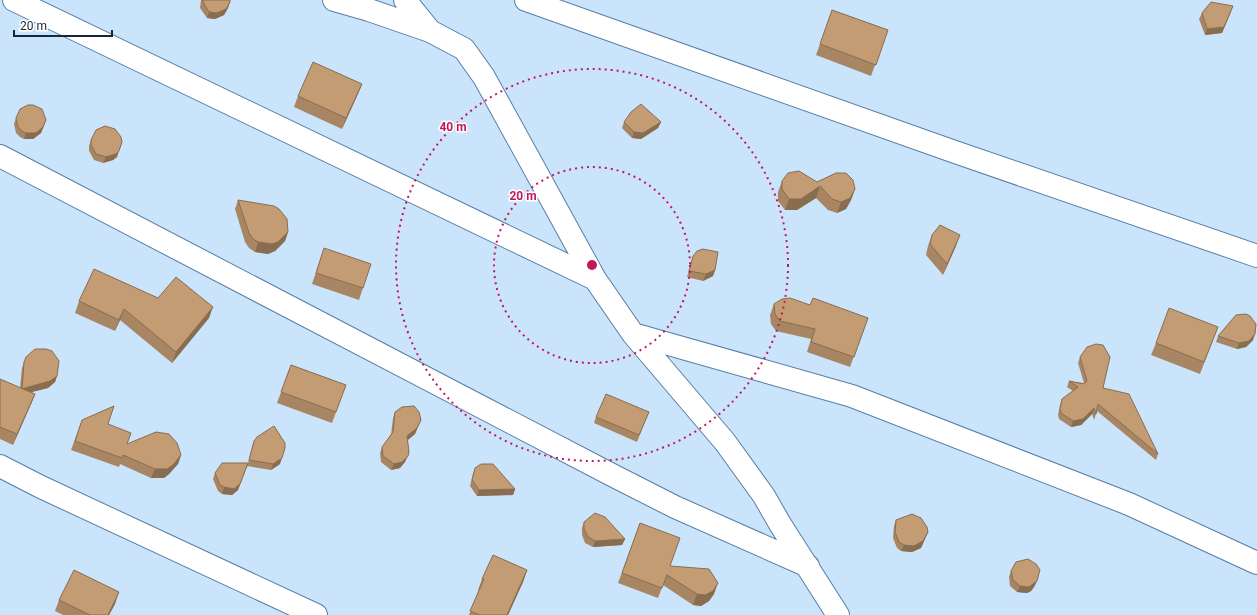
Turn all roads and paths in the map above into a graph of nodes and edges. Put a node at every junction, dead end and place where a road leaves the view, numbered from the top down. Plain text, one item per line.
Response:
1 (14, 0) edge
2 (334, 0) edge
3 (405, 0) edge
4 (526, 0) edge
5 (430, 31) junction
6 (0, 156) edge
7 (1257, 256) edge
8 (595, 280) junction
9 (633, 334) junction
10 (0, 466) edge
11 (1257, 562) edge
12 (808, 566) junction
13 (316, 615) edge
14 (838, 615) edge

1 - 8 street
2 - 5 street
3 - 5 street
4 - 7 street
5 - 8 street
6 - 12 street
8 - 9 street
9 - 11 street
9 - 12 street
10 - 13 street
12 - 14 street

